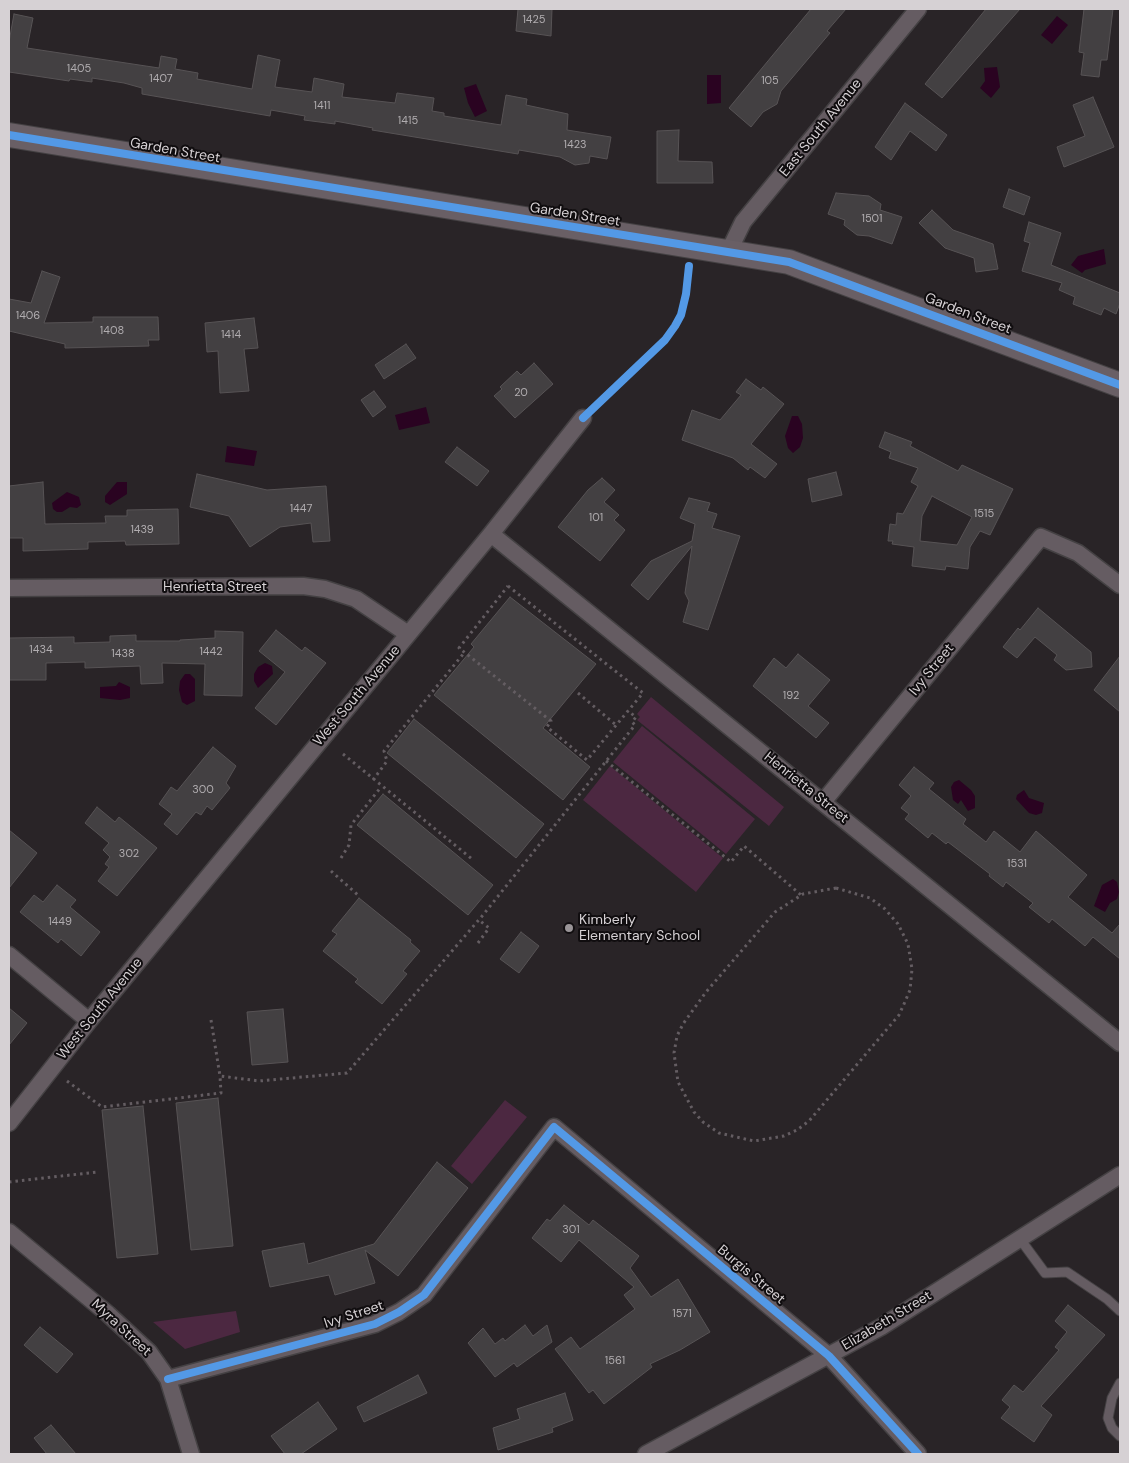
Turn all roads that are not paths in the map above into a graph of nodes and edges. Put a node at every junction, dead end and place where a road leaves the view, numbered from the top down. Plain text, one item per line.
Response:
1 (918, 9) edge
2 (9, 135) edge
3 (729, 251) junction
4 (1120, 385) edge
5 (582, 418) road end
6 (491, 534) junction
7 (1120, 585) edge
8 (9, 588) edge
9 (408, 634) junction
10 (823, 802) junction
11 (9, 955) edge
12 (89, 1021) junction
13 (1120, 1043) edge
14 (9, 1123) edge
15 (554, 1128) joint
16 (1120, 1176) edge
17 (9, 1232) edge
18 (1020, 1239) junction
19 (1120, 1311) edge
20 (829, 1356) junction
21 (168, 1379) junction
22 (1120, 1383) edge
23 (1120, 1436) edge
24 (191, 1454) edge
25 (646, 1454) edge
26 (918, 1454) edge

1 - 3 street, East South Avenue
2 - 3 street, Garden Street
3 - 4 street, Garden Street
5 - 6 street, West South Avenue
6 - 9 street, West South Avenue
6 - 10 street, Henrietta Street
7 - 10 street, Ivy Street
8 - 9 street, Henrietta Street
9 - 12 street, West South Avenue
10 - 13 street, Henrietta Street
11 - 12 street
12 - 14 street, West South Avenue
15 - 20 street, Burgis Street
15 - 21 street, Ivy Street
16 - 18 street, Elizabeth Street
17 - 21 street, Myra Street
18 - 19 lane
18 - 20 street, Elizabeth Street
20 - 25 street, Elizabeth Street
20 - 26 street, Burgis Street
21 - 24 street, Myra Street
22 - 23 lane

